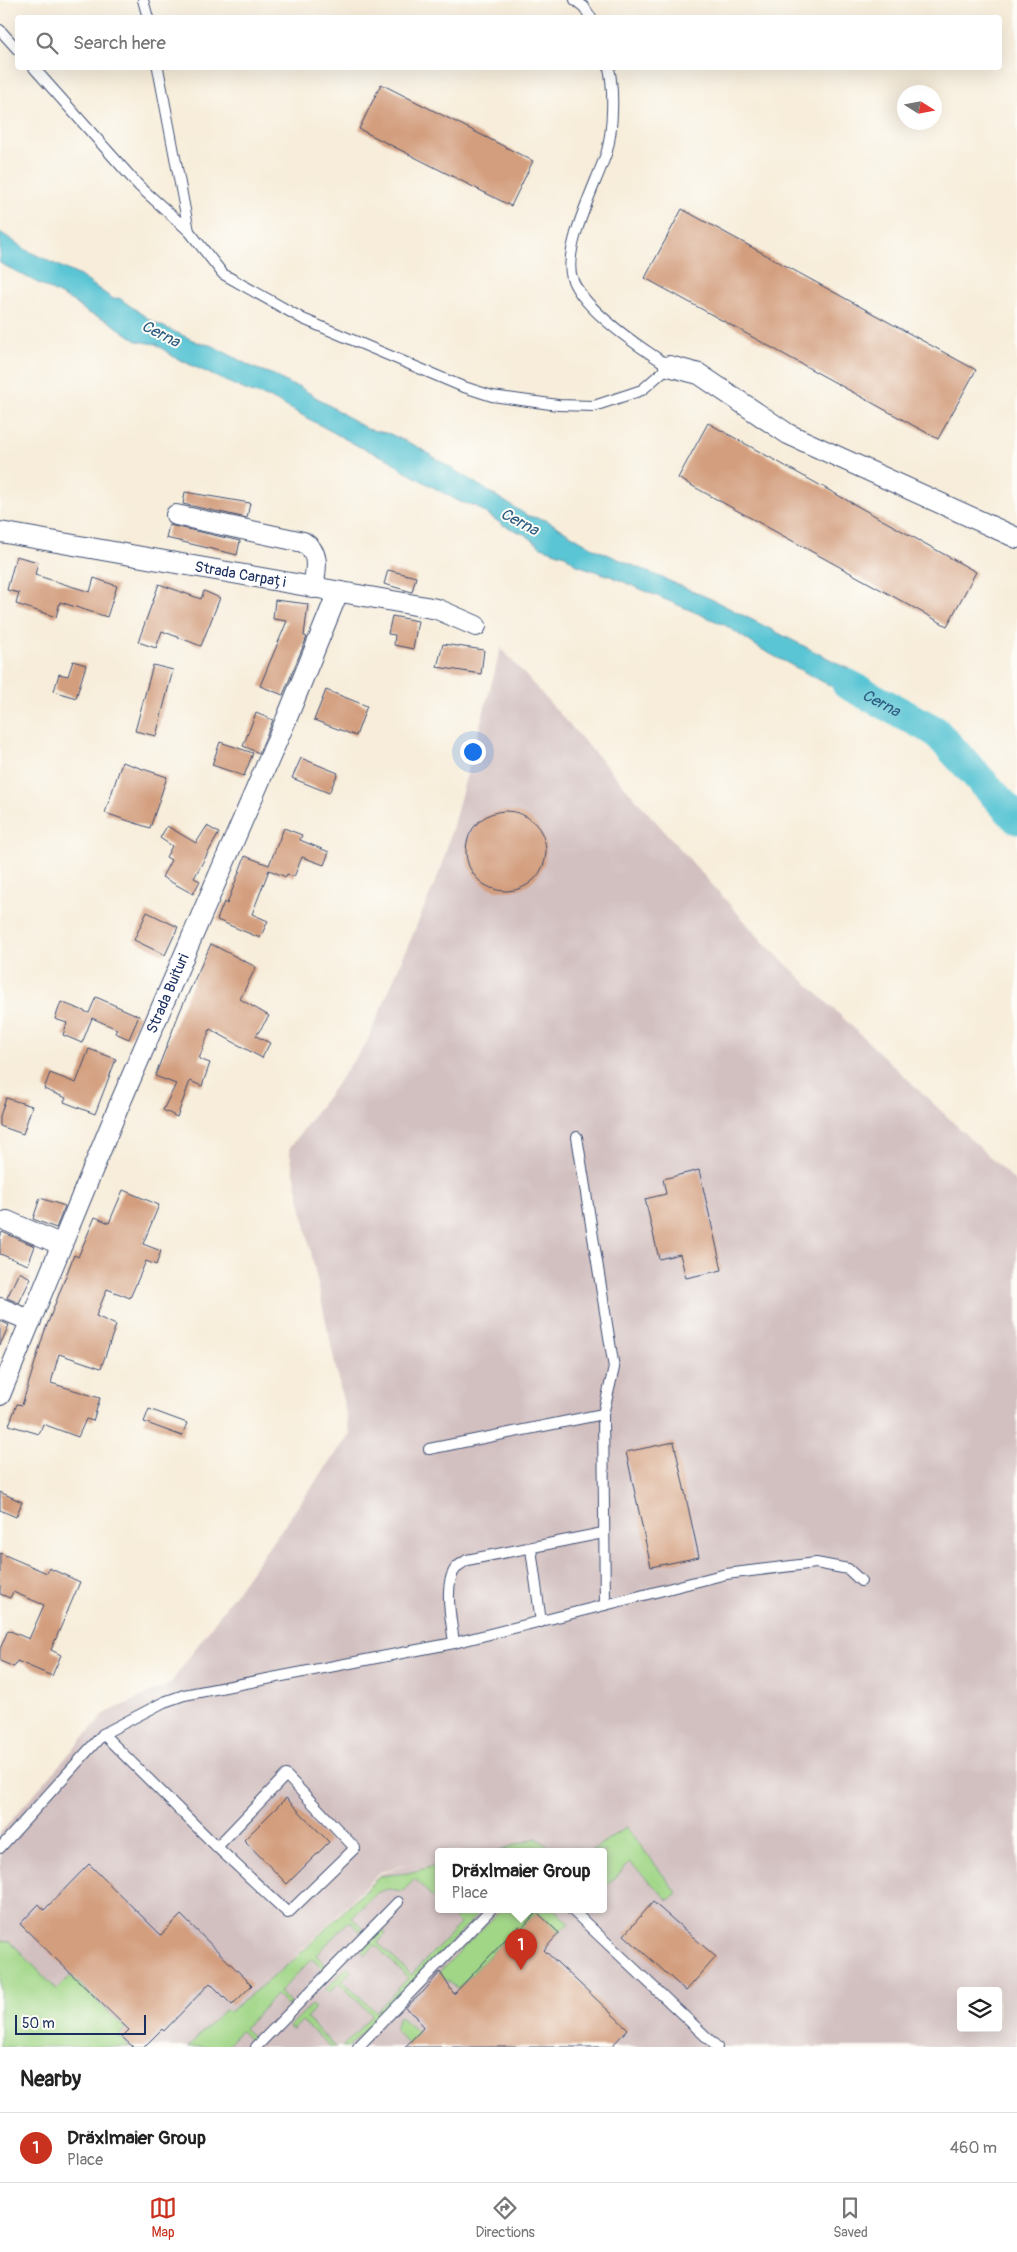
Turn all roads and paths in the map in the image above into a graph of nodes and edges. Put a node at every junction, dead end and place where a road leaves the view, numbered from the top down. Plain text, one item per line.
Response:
1 (142, 0) edge
2 (575, 0) edge
3 (147, 15) edge
4 (589, 15) edge
5 (0, 30) edge
6 (15, 47) edge
7 (36, 70) edge
8 (158, 70) edge
9 (608, 70) edge
10 (189, 231) junction
11 (670, 366) junction
12 (176, 514) dead end
13 (0, 532) edge
14 (1017, 538) edge
15 (313, 588) junction
16 (338, 592) junction
17 (476, 626) dead end
18 (577, 1137) dead end
19 (7, 1221) dead end
20 (62, 1245) junction
21 (0, 1308) edge
22 (32, 1321) junction
23 (0, 1396) edge
24 (603, 1414) junction
25 (429, 1449) dead end
26 (603, 1533) junction
27 (531, 1549) junction
28 (861, 1581) dead end
29 (605, 1605) junction
30 (541, 1622) junction
31 (454, 1643) junction
32 (103, 1734) junction
33 (217, 1847) junction
34 (0, 1848) edge
35 (398, 1902) dead end
36 (486, 1913) edge
37 (575, 1913) edge
38 (256, 2047) edge
39 (358, 2047) edge
40 (717, 2047) edge

1 - 3 lane
2 - 4 lane
5 - 6 lane
7 - 10 lane
8 - 10 lane
9 - 11 lane
10 - 11 lane
11 - 14 street
12 - 15 street
13 - 15 street, Strada Carpați
15 - 16 street, Strada Carpați
16 - 17 street, Strada Carpați
16 - 20 street, Strada Buituri
18 - 24 lane
19 - 20 street
20 - 22 street, Strada Buituri
21 - 22 street
22 - 23 street, Strada Buituri
24 - 25 lane
24 - 26 lane
26 - 27 lane
26 - 29 lane
27 - 30 lane
27 - 31 lane
28 - 29 lane
29 - 30 lane
30 - 31 lane
31 - 32 lane
32 - 33 lane
32 - 34 lane
33 - 33 lane
35 - 38 lane
36 - 39 lane
37 - 40 lane

